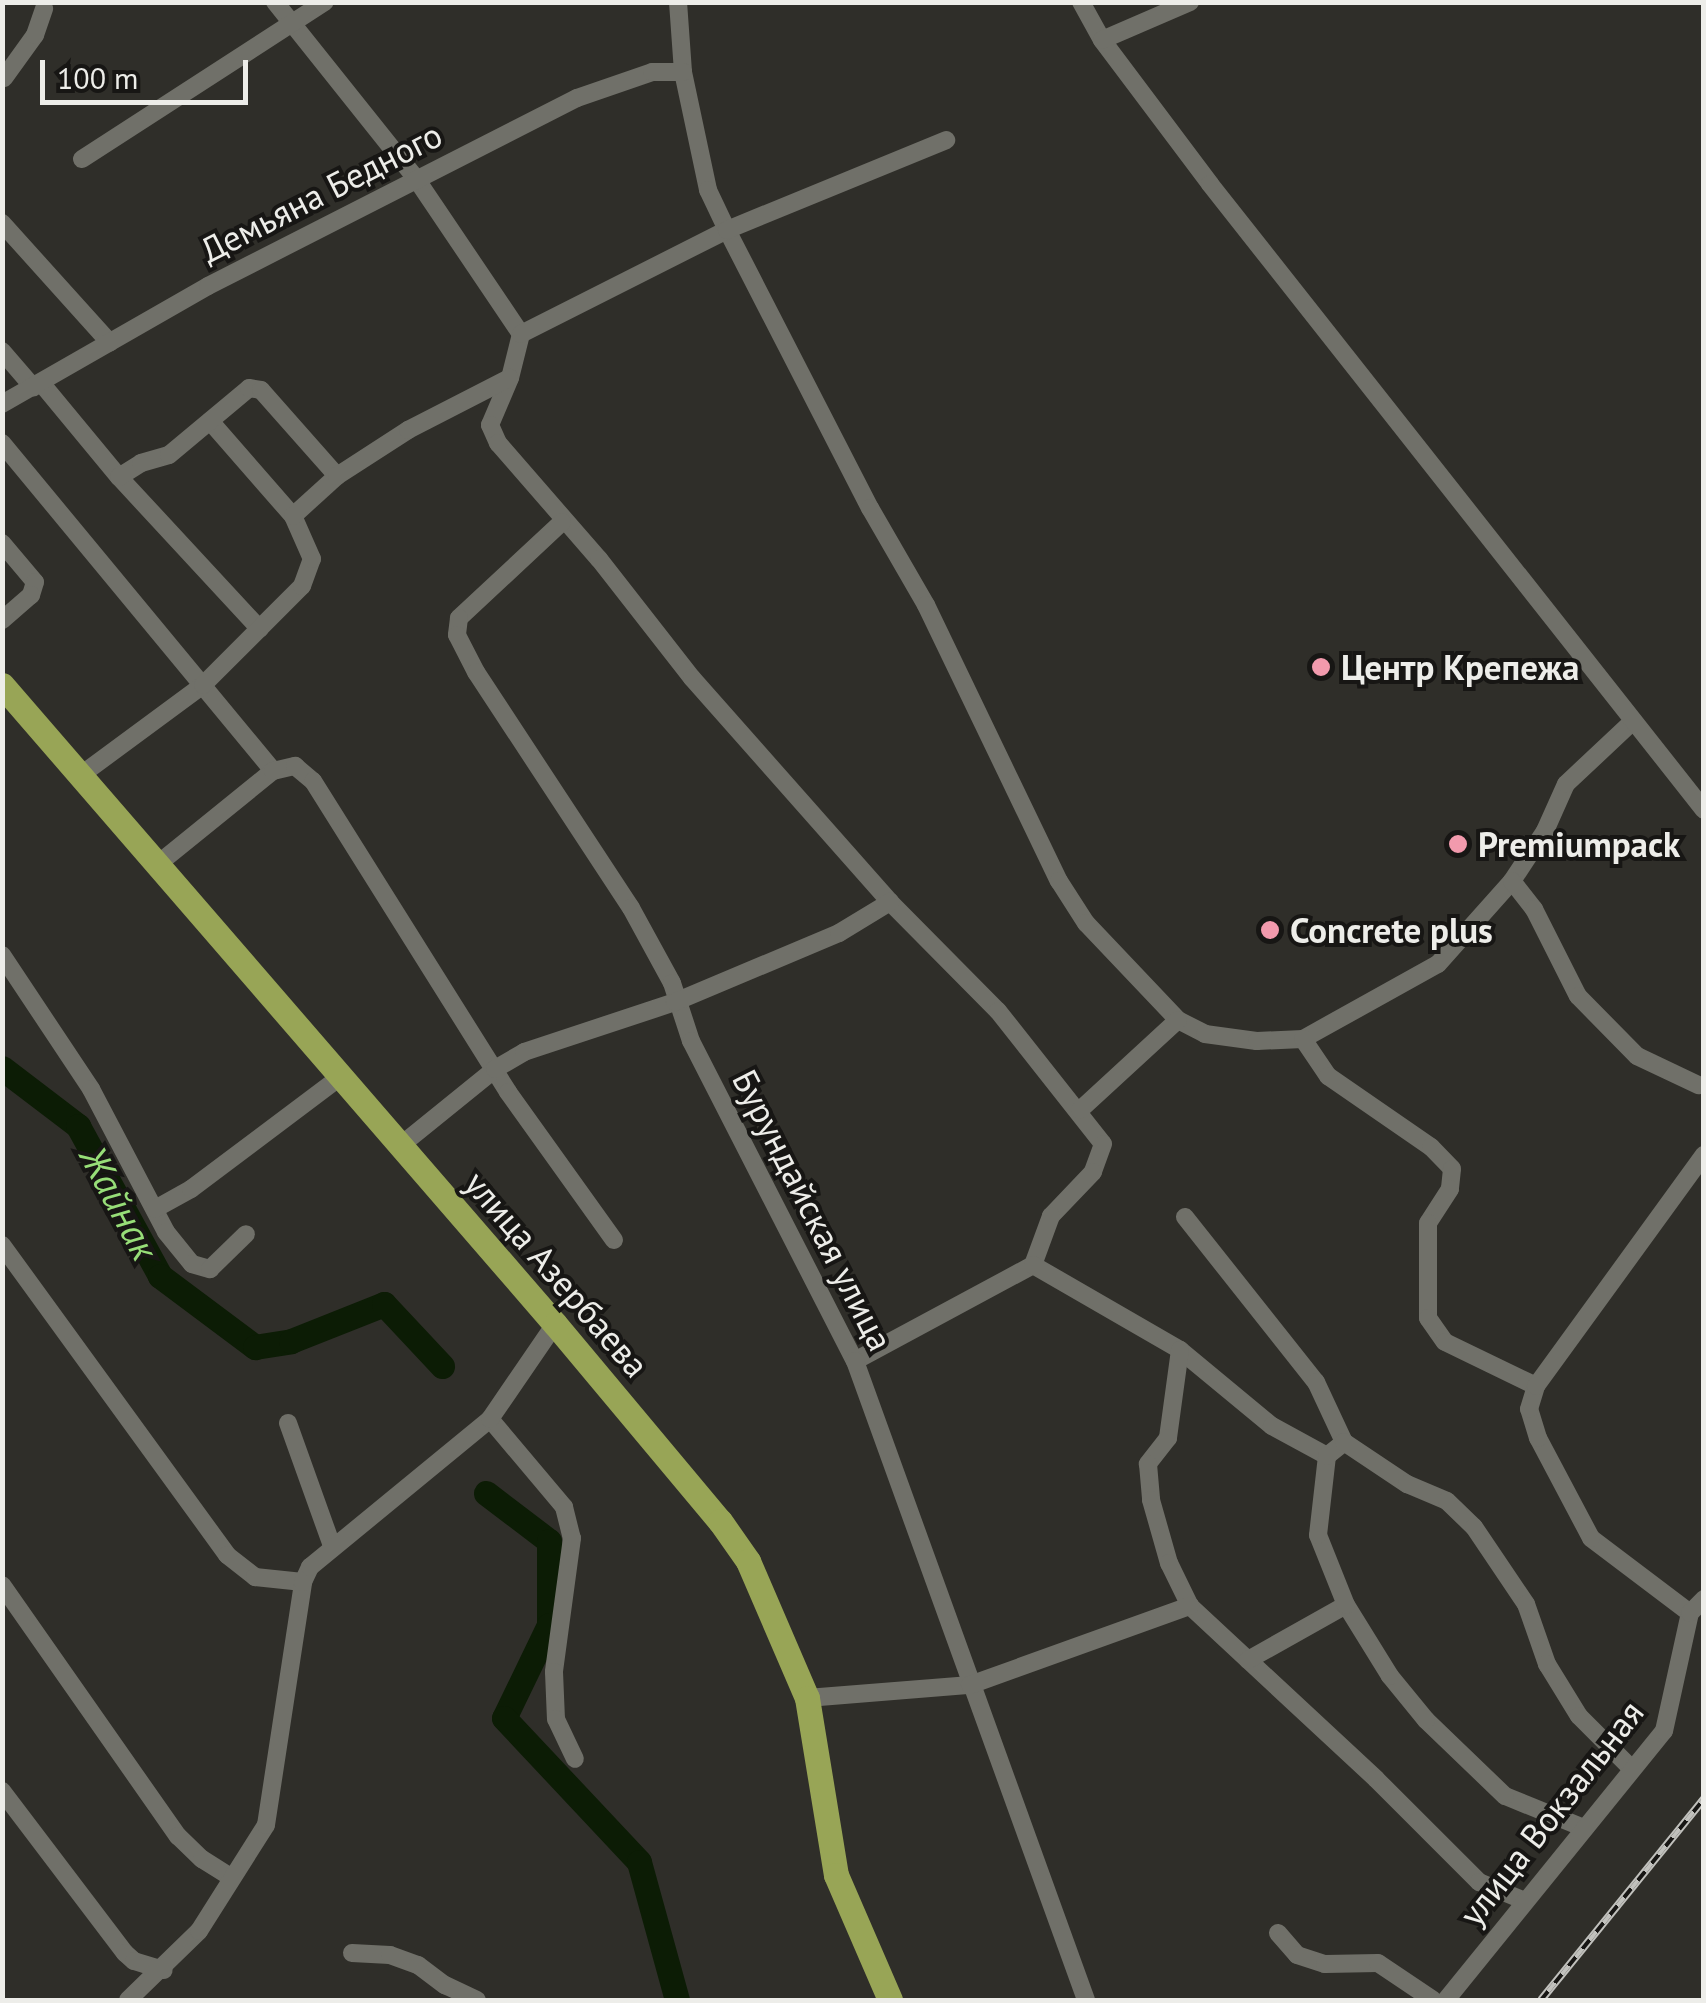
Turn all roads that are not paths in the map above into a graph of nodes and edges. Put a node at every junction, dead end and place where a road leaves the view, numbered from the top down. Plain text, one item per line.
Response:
1 (275, 2) edge
2 (325, 2) edge
3 (678, 2) edge
4 (1081, 2) edge
5 (1190, 2) edge
6 (44, 5) edge
7 (292, 24) junction
8 (1102, 40) junction
9 (683, 72) junction
10 (4, 78) edge
11 (946, 140) dead end
12 (82, 159) dead end
13 (417, 180) junction
14 (2, 223) edge
15 (727, 230) junction
16 (521, 334) junction
17 (110, 343) junction
18 (2, 351) edge
19 (510, 378) junction
20 (38, 386) junction
21 (2, 404) edge
22 (210, 421) junction
23 (2, 444) edge
24 (337, 476) junction
25 (119, 477) junction
26 (294, 516) junction
27 (562, 522) junction
28 (2, 544) edge
29 (2, 620) edge
30 (260, 629) junction
31 (2, 685) edge
32 (203, 685) junction
33 (1633, 721) junction
34 (272, 771) junction
35 (80, 775) junction
36 (1704, 810) edge
37 (158, 864) junction
38 (1512, 881) junction
39 (890, 902) junction
40 (2, 955) edge
41 (675, 1002) junction
42 (1178, 1020) junction
43 (1303, 1039) junction
44 (495, 1069) junction
45 (340, 1078) junction
46 (1702, 1086) edge
47 (1080, 1110) junction
48 (400, 1146) junction
49 (1704, 1155) edge
50 (154, 1209) junction
51 (1185, 1217) dead end
52 (246, 1234) dead end
53 (614, 1240) dead end
54 (2, 1244) edge
55 (1033, 1265) junction
56 (555, 1324) junction
57 (1180, 1350) junction
58 (855, 1361) junction
59 (1536, 1386) junction
60 (490, 1419) junction
61 (288, 1424) dead end
62 (1344, 1442) junction
63 (1326, 1456) junction
64 (332, 1546) junction
65 (302, 1582) junction
66 (2, 1586) edge
67 (1346, 1605) junction
68 (1190, 1606) junction
69 (1697, 1606) edge
70 (1248, 1660) junction
71 (970, 1685) junction
72 (807, 1698) junction
73 (575, 1759) dead end
74 (1632, 1768) junction
75 (2, 1791) edge
76 (1584, 1828) junction
77 (231, 1878) junction
78 (1525, 1901) junction
79 (1278, 1933) dead end
80 (352, 1953) dead end
81 (164, 1970) junction
82 (128, 2000) edge
83 (477, 2000) edge
84 (890, 2000) edge
85 (1086, 2000) edge
86 (1433, 2000) edge
87 (1446, 2000) edge

1 - 7 street
2 - 7 street
3 - 9 street
4 - 8 street
5 - 8 street
6 - 10 street
7 - 12 street
7 - 13 street
8 - 33 street
9 - 13 street, Демьяна Бедного
9 - 15 street
11 - 15 street
13 - 16 street
13 - 17 street, Демьяна Бедного
14 - 17 street
15 - 16 street
15 - 42 street
16 - 19 street
17 - 20 street, Демьяна Бедного
18 - 20 street
19 - 24 street
19 - 27 street
20 - 21 street, Демьяна Бедного
20 - 25 street
22 - 24 street
22 - 25 street
22 - 26 street
23 - 32 street
24 - 26 street
25 - 30 street
26 - 30 street
27 - 39 street
27 - 41 street, Бурундайская улица
28 - 29 street
30 - 32 street
31 - 35 main road, улица Азербаева
32 - 34 street
32 - 35 street
33 - 36 street
33 - 38 street
34 - 37 street
34 - 44 street
35 - 37 main road, улица Азербаева
37 - 45 main road, улица Азербаева
38 - 43 street
38 - 46 street
39 - 41 street
39 - 47 street
40 - 50 street
41 - 44 street
41 - 58 street, Бурундайская улица
42 - 43 street
42 - 47 street
43 - 59 street
44 - 48 street
44 - 53 street
45 - 48 main road, улица Азербаева
45 - 50 street
47 - 55 street
48 - 56 main road, улица Азербаева
49 - 59 street
50 - 52 street
51 - 62 street
54 - 65 street
55 - 57 street
55 - 58 street
56 - 60 street
56 - 72 main road, улица Азербаева
57 - 63 street
57 - 68 street
58 - 71 street, Бурундайская улица
59 - 69 street
60 - 64 street
60 - 73 street
61 - 64 street
62 - 63 street
62 - 74 street
63 - 67 street
64 - 65 street
65 - 77 street
66 - 77 street
67 - 70 street
67 - 76 street
68 - 70 street
68 - 71 street
69 - 74 street, улица Вокзальная
70 - 78 street
71 - 72 street
71 - 85 street, Бурундайская улица
72 - 84 main road, улица Азербаева
74 - 76 street, улица Вокзальная
75 - 81 street
76 - 78 street, улица Вокзальная
77 - 81 street
78 - 87 street, улица Вокзальная
79 - 86 street
80 - 83 street
81 - 82 street

